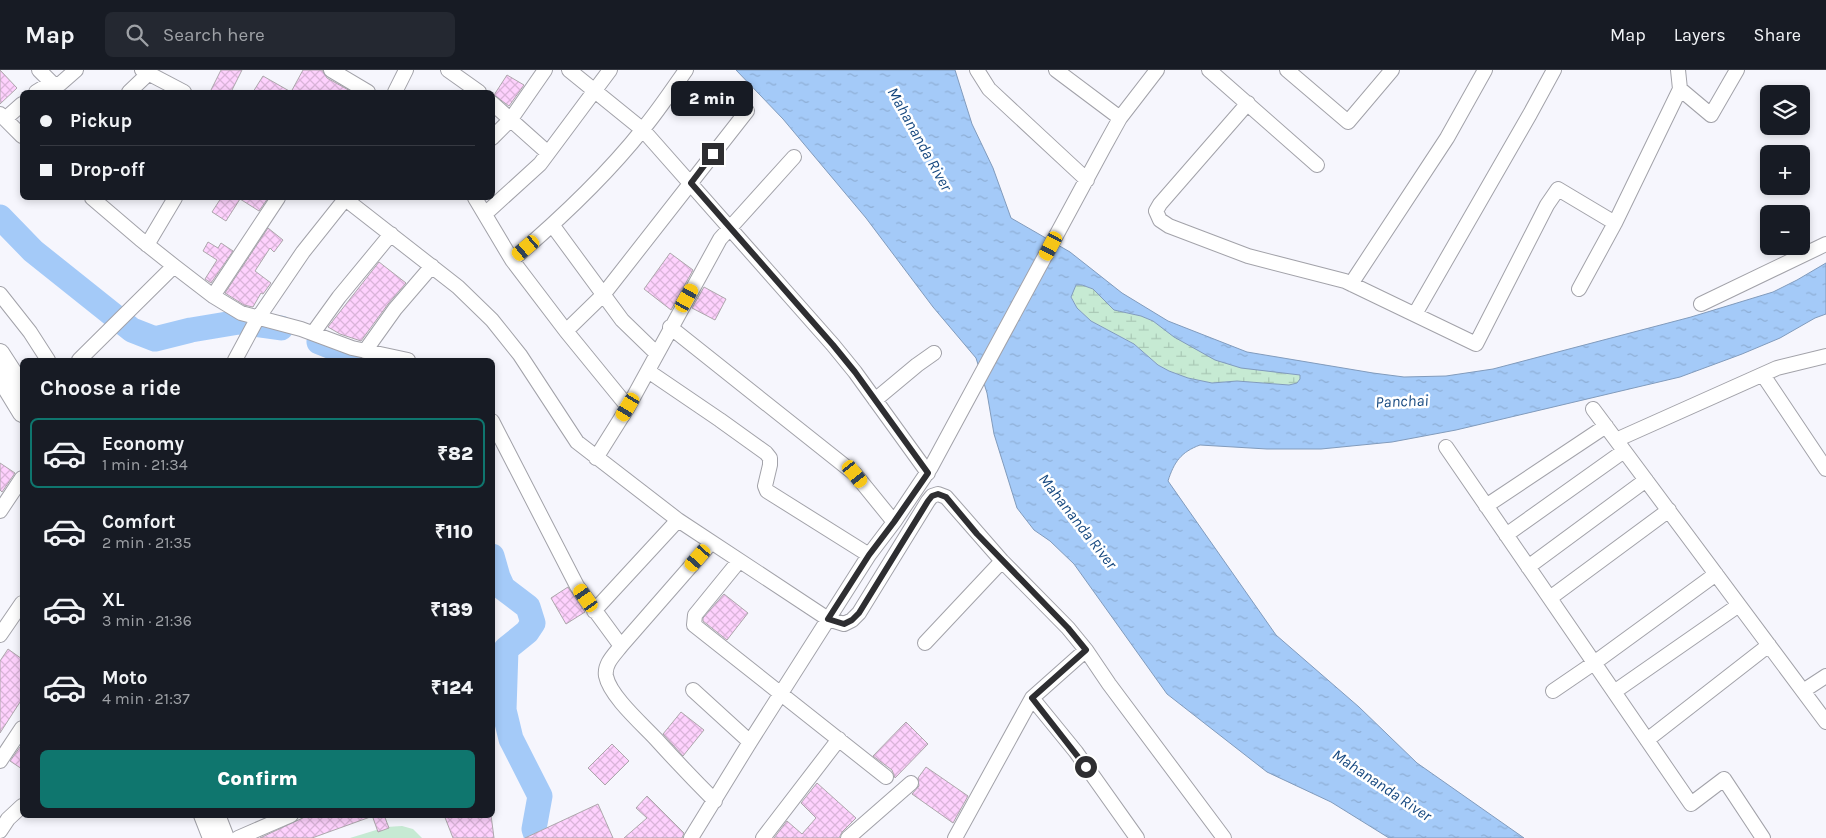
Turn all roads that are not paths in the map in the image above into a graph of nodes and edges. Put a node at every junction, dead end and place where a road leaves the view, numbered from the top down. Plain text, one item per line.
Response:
1 (39, 70) edge
2 (76, 70) edge
3 (331, 70) edge
4 (406, 70) edge
5 (448, 70) edge
6 (545, 70) edge
7 (569, 70) edge
8 (610, 70) edge
9 (686, 70) edge
10 (977, 70) edge
11 (1056, 70) edge
12 (1157, 70) edge
13 (1209, 70) edge
14 (1287, 70) edge
15 (1392, 70) edge
16 (1485, 70) edge
17 (1554, 70) edge
18 (1678, 70) edge
19 (1737, 70) edge
20 (151, 73) edge
21 (58, 88) edge
22 (1680, 89) junction
23 (39, 90) edge
24 (131, 90) edge
25 (181, 90) edge
26 (365, 90) edge
27 (396, 90) edge
28 (476, 90) edge
29 (595, 90) junction
30 (1248, 103) junction
31 (20, 105) edge
32 (495, 106) edge
33 (747, 111) dead end
34 (2, 116) edge
35 (1120, 118) junction
36 (511, 119) junction
37 (643, 130) junction
38 (20, 134) edge
39 (495, 135) edge
40 (548, 153) junction
41 (794, 157) dead end
42 (1317, 165) dead end
43 (1087, 180) junction
44 (691, 183) junction
45 (94, 200) edge
46 (174, 200) edge
47 (277, 200) edge
48 (343, 200) edge
49 (348, 200) edge
50 (475, 200) edge
51 (485, 214) junction
52 (1615, 223) junction
53 (553, 226) junction
54 (729, 227) junction
55 (391, 234) junction
56 (1826, 244) edge
57 (148, 245) junction
58 (512, 260) junction
59 (174, 266) junction
60 (432, 266) junction
61 (1351, 284) junction
62 (1579, 289) dead end
63 (0, 294) edge
64 (603, 295) junction
65 (213, 296) junction
66 (1701, 304) dead end
67 (1415, 314) junction
68 (255, 322) junction
69 (670, 327) junction
70 (566, 332) junction
71 (313, 333) junction
72 (365, 351) junction
73 (0, 353) edge
74 (656, 353) junction
75 (934, 353) dead end
76 (1826, 356) edge
77 (47, 358) edge
78 (81, 358) edge
79 (237, 358) edge
80 (398, 358) edge
81 (648, 371) junction
82 (1763, 375) junction
83 (1, 382) edge
84 (20, 384) edge
85 (875, 400) junction
86 (628, 407) junction
87 (1593, 409) dead end
88 (20, 410) edge
89 (1606, 426) junction
90 (495, 427) edge
91 (1620, 446) junction
92 (1446, 447) dead end
93 (1820, 447) edge
94 (596, 458) junction
95 (931, 468) junction
96 (1826, 469) edge
97 (1646, 480) junction
98 (20, 481) edge
99 (1486, 506) junction
100 (1668, 510) junction
101 (0, 511) edge
102 (678, 520) junction
103 (894, 522) junction
104 (1506, 536) junction
105 (711, 543) junction
106 (869, 555) junction
107 (739, 561) junction
108 (1002, 561) junction
109 (1528, 567) junction
110 (1716, 574) junction
111 (1550, 598) junction
112 (1739, 605) junction
113 (20, 606) edge
114 (594, 611) junction
115 (828, 619) junction
116 (0, 635) edge
117 (925, 643) dead end
118 (1769, 645) junction
119 (621, 646) junction
120 (1086, 650) junction
121 (1594, 664) junction
122 (1826, 676) edge
123 (693, 690) dead end
124 (1553, 691) dead end
125 (1803, 691) junction
126 (781, 692) junction
127 (1614, 692) junction
128 (1032, 698) junction
129 (1826, 722) edge
130 (20, 731) edge
131 (839, 739) junction
132 (1647, 740) junction
133 (750, 742) junction
134 (0, 761) edge
135 (886, 777) dead end
136 (911, 783) dead end
137 (715, 801) junction
138 (20, 808) edge
139 (203, 818) edge
140 (217, 818) edge
141 (284, 818) edge
142 (3, 821) edge
143 (212, 838) edge
144 (225, 838) edge
145 (238, 838) edge
146 (691, 838) edge
147 (763, 838) edge
148 (848, 838) edge
149 (955, 838) edge
150 (1137, 838) edge
151 (1224, 838) edge
152 (1763, 838) edge

1 - 21 street
2 - 21 street
3 - 26 street
4 - 27 street
5 - 28 street
6 - 36 street
7 - 29 street
8 - 29 street
9 - 37 street
10 - 43 street
11 - 35 street
12 - 35 street
13 - 30 street
14 - 15 street
16 - 61 street
17 - 67 street
18 - 22 street
19 - 22 street
20 - 24 street
20 - 25 street
21 - 23 street
22 - 52 street
29 - 37 street
29 - 40 street
30 - 42 street
30 - 61 street
31 - 34 street
32 - 36 street
33 - 44 street
34 - 38 street
35 - 43 street
36 - 39 street
36 - 40 street
37 - 44 street
37 - 53 street
40 - 51 street
41 - 54 street
43 - 95 street
44 - 54 street
44 - 64 street
45 - 57 street
46 - 57 street
47 - 65 street
48 - 68 street
49 - 55 street
50 - 51 street
51 - 58 street
52 - 62 street
52 - 67 street
53 - 58 street
53 - 64 street
54 - 69 street
54 - 85 street
55 - 60 street
55 - 71 street
56 - 66 street
57 - 59 street
58 - 70 street
59 - 65 street
59 - 78 street
60 - 72 street
60 - 94 street
61 - 67 street
63 - 77 street
64 - 70 street
64 - 74 street
65 - 68 street
68 - 71 street
68 - 79 street
69 - 74 street
69 - 103 street
70 - 86 street
71 - 72 street
72 - 80 street
73 - 84 main road
74 - 81 street
75 - 85 street
76 - 82 street
81 - 86 street
81 - 106 street
82 - 91 street
82 - 93 street
83 - 88 main road
85 - 95 street
86 - 94 street
87 - 89 street
89 - 91 street
89 - 99 street
90 - 114 street
91 - 97 street
91 - 104 street
92 - 99 street
93 - 96 street
94 - 102 street
95 - 103 street
97 - 100 street
97 - 109 street
98 - 101 street
99 - 104 street
100 - 110 street
100 - 111 street
102 - 105 street
102 - 114 street
103 - 106 street
104 - 109 street
105 - 107 street
105 - 119 street
106 - 115 street
107 - 115 street
107 - 126 street
108 - 115 street
108 - 117 street
108 - 120 street
109 - 111 street
110 - 112 street
110 - 121 street
111 - 121 street
112 - 118 street
112 - 127 street
113 - 116 street
114 - 119 street
115 - 126 street
118 - 125 street
118 - 132 street
119 - 137 street
120 - 128 street
120 - 151 street
121 - 124 street
121 - 127 street
122 - 125 street
123 - 133 street
125 - 129 street
126 - 131 street
126 - 133 street
127 - 132 street
128 - 149 street
128 - 150 street
130 - 134 street
131 - 135 street
131 - 147 street
132 - 152 street
133 - 137 street
136 - 148 street
137 - 146 street
138 - 142 street
139 - 143 main road
140 - 144 main road
141 - 145 street

